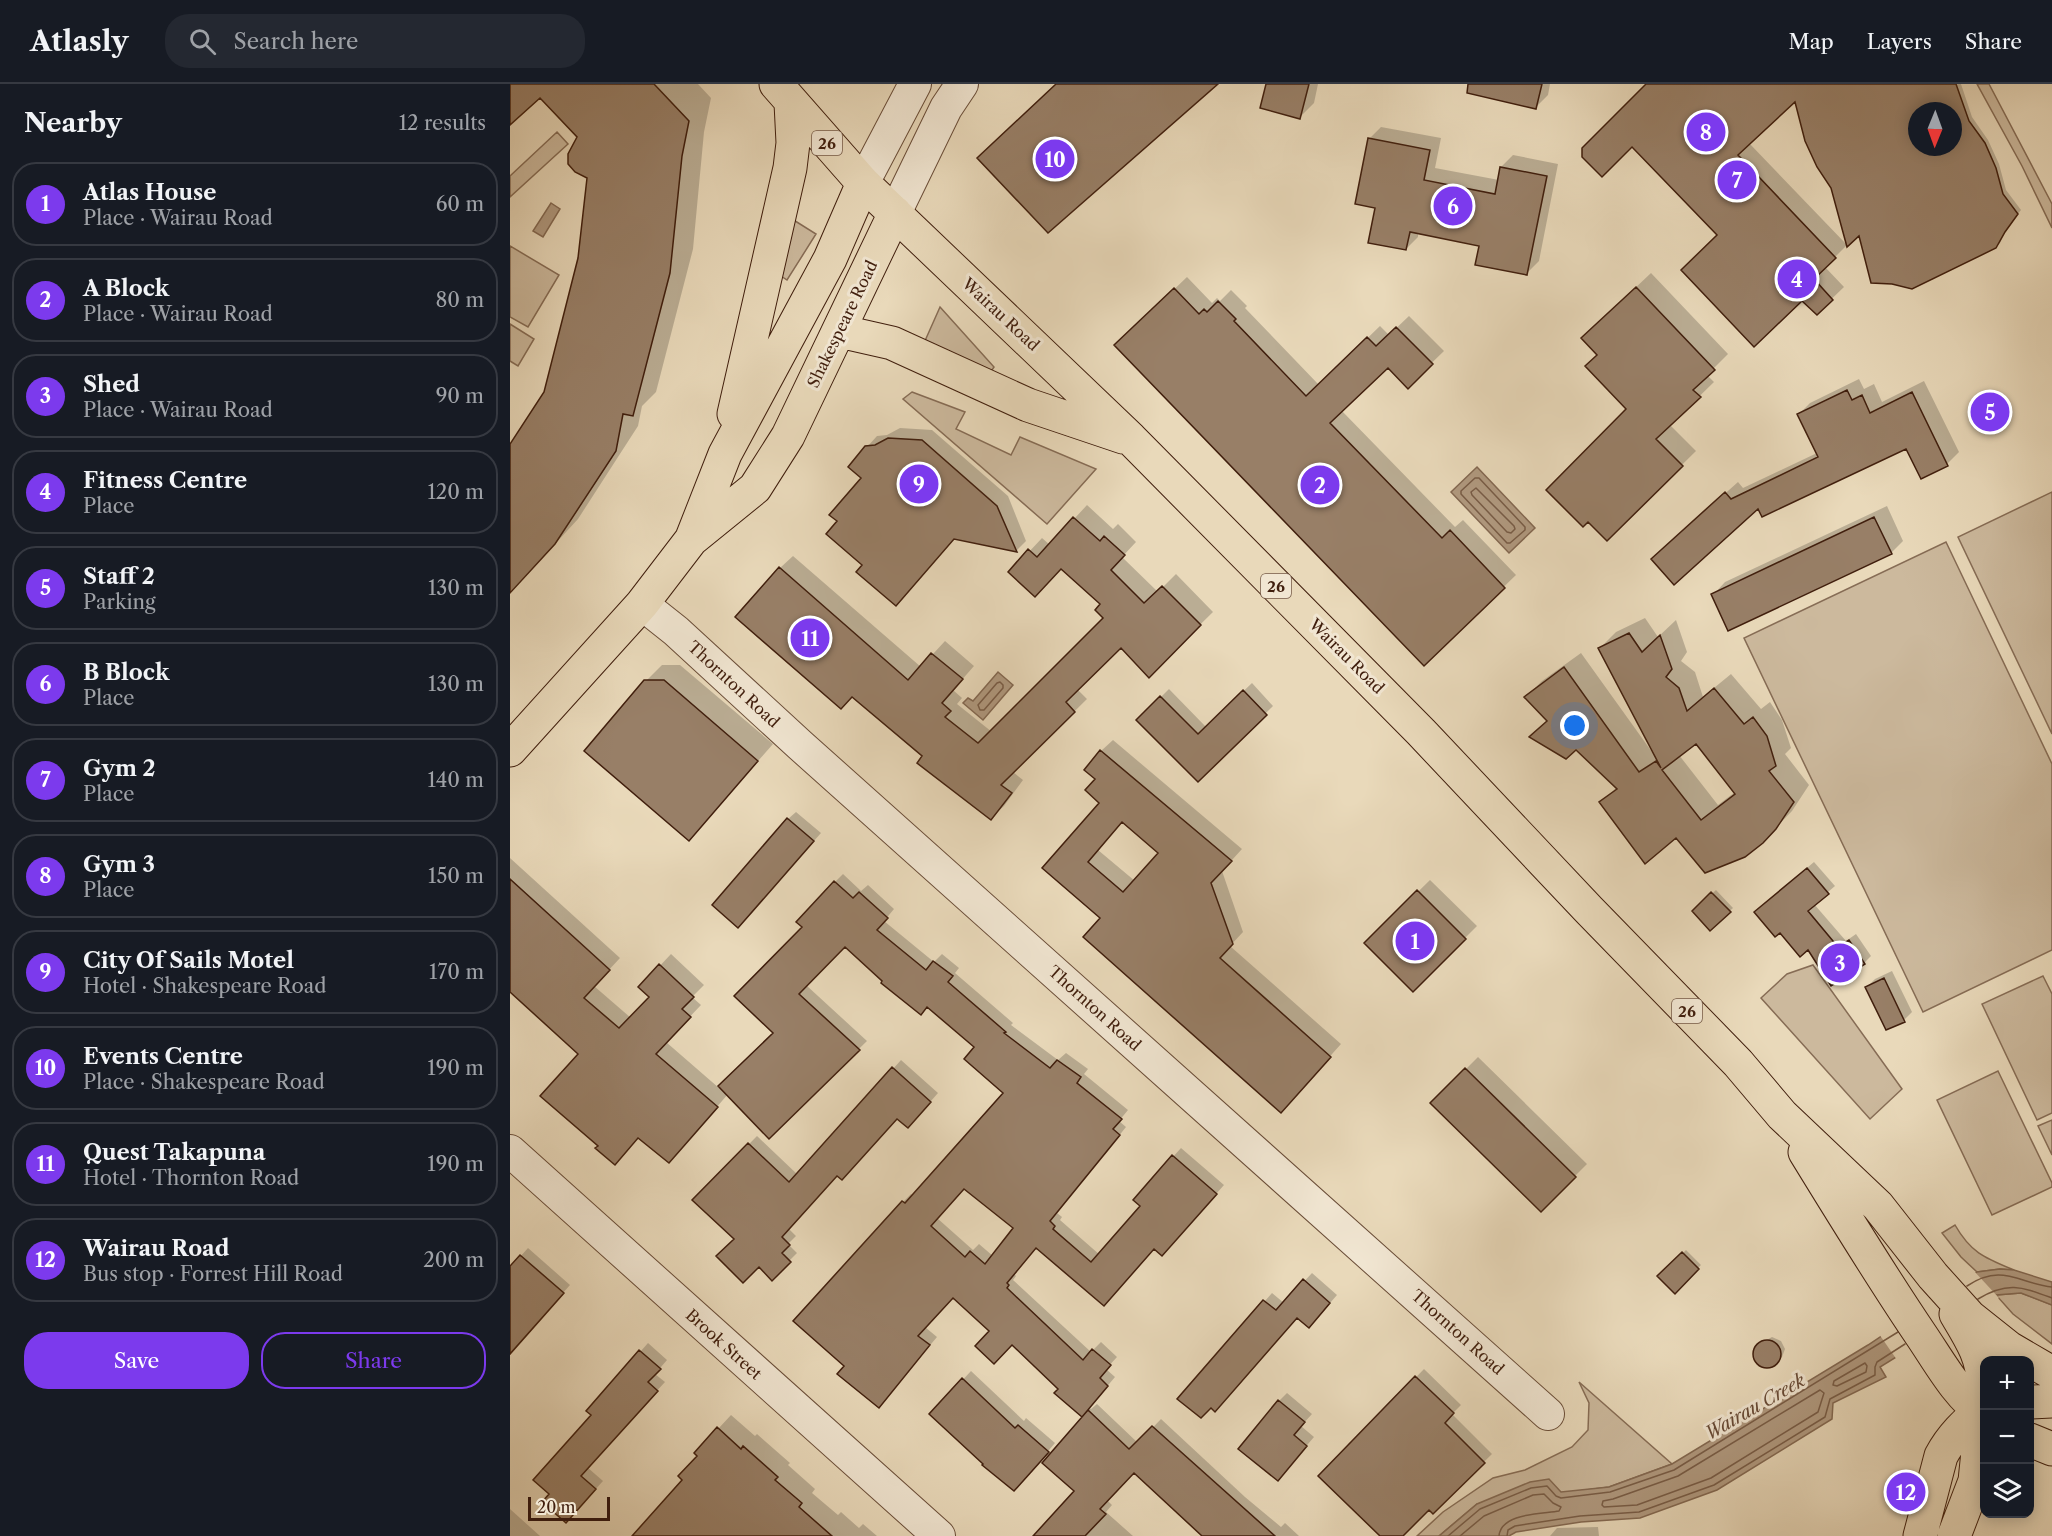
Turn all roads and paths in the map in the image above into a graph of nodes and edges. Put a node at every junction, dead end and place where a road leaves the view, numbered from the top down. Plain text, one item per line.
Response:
1 (915, 84) edge
2 (962, 84) edge
3 (783, 93) edge
4 (863, 183) junction
5 (895, 213) junction
6 (839, 331) junction
7 (1131, 439) junction
8 (725, 454) junction
9 (691, 540) junction
10 (642, 604) junction
11 (510, 750) edge
12 (1782, 1115) junction
13 (510, 1151) edge
14 (1933, 1276) junction
15 (2052, 1373) edge
16 (1980, 1395) edge
17 (2052, 1401) edge
18 (2034, 1402) edge
19 (1548, 1413) dead end
20 (2034, 1442) edge
21 (2052, 1449) edge
22 (939, 1536) edge
23 (1920, 1536) edge
24 (1954, 1536) edge

1 - 4 street, Shakespeare Road
2 - 5 street, Shakespeare Road
3 - 4 main road, 26
3 - 8 main road
4 - 5 main road, 26
4 - 8 main road, Shakespeare Road
5 - 6 main road, Shakespeare Road
5 - 7 main road, Wairau Road / 26
6 - 7 main road
6 - 9 main road, Shakespeare Road
7 - 12 main road, Wairau Road / 26
8 - 9 main road, Shakespeare Road
9 - 10 main road, Shakespeare Road
10 - 11 main road, Shakespeare Road
10 - 19 street, Thornton Road
12 - 14 main road, Wairau Road / 26
12 - 16 main road, Wairau Road / 26
13 - 22 street, Brook Street
14 - 15 main road, Wairau Road / 26
14 - 16 main road
16 - 23 main road
16 - 24 main road
17 - 18 main road
20 - 21 main road

